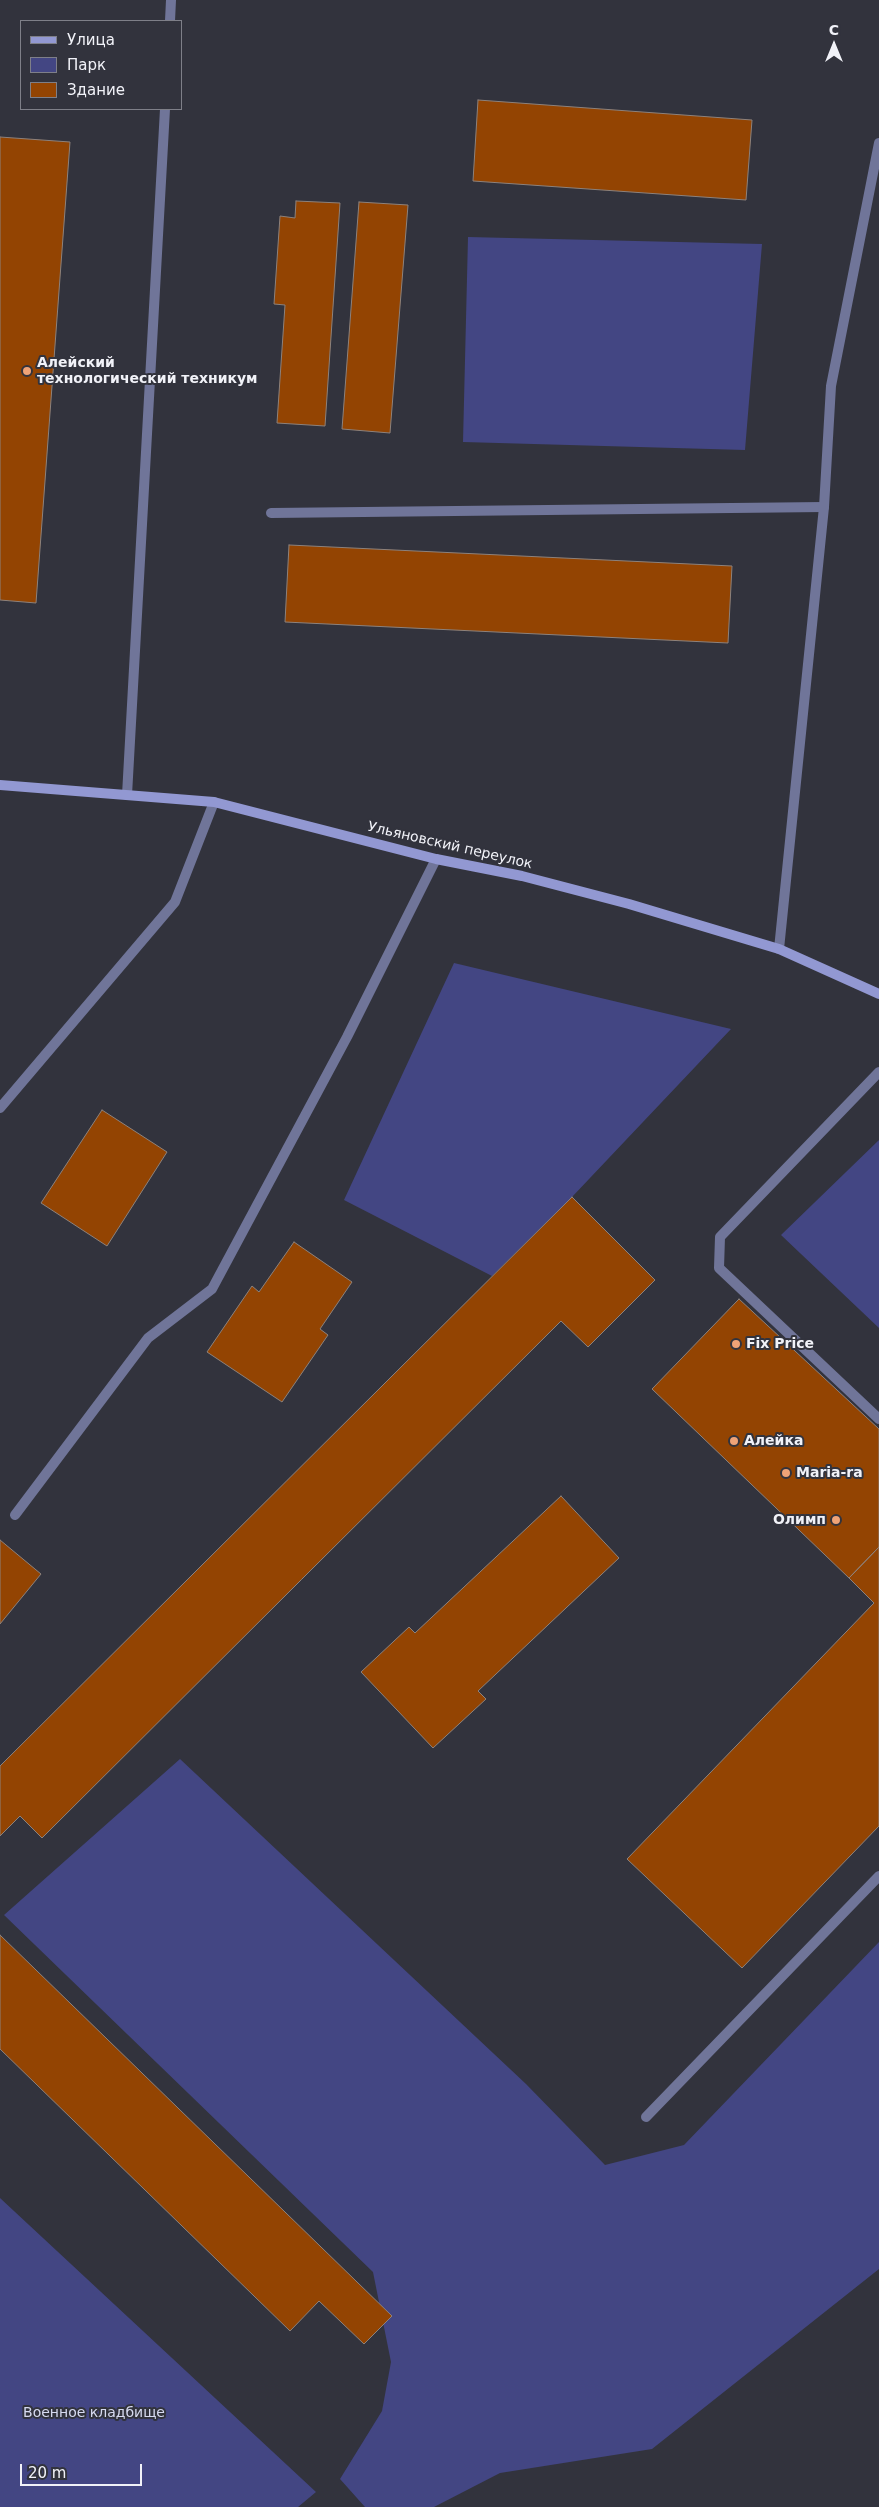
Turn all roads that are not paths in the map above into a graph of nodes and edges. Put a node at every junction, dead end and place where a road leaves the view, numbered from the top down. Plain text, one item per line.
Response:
1 (171, 0) edge
2 (170, 20) edge
3 (165, 110) edge
4 (879, 143) edge
5 (878, 156) edge
6 (824, 507) junction
7 (271, 513) dead end
8 (0, 785) edge
9 (127, 795) junction
10 (214, 802) junction
11 (436, 859) junction
12 (780, 949) junction
13 (879, 994) edge
14 (879, 1072) edge
15 (0, 1108) edge
16 (879, 1419) edge
17 (15, 1515) dead end
18 (879, 1876) edge
19 (646, 2117) dead end

1 - 2 street
3 - 9 street
4 - 5 street
5 - 6 street
6 - 7 street
6 - 12 street
8 - 9 main road, Ульяновский переулок
9 - 10 main road, Ульяновский переулок
10 - 11 main road, Ульяновский переулок
10 - 15 street
11 - 12 main road, Ульяновский переулок
11 - 17 street
12 - 13 main road, Ульяновский переулок
14 - 16 street
18 - 19 street

